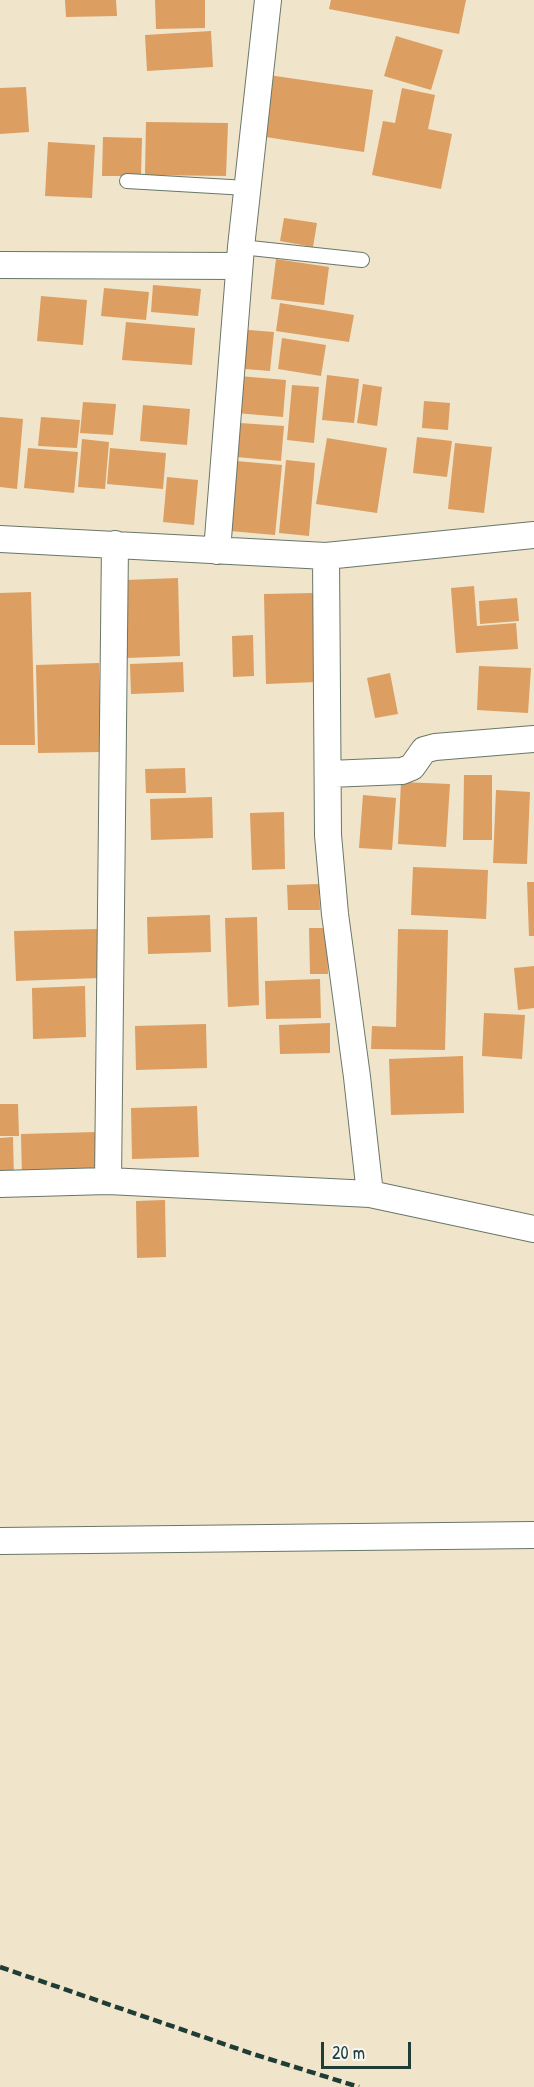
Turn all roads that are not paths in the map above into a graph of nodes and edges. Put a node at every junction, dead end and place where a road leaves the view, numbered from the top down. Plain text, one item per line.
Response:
1 (268, 0) edge
2 (127, 181) dead end
3 (247, 188) junction
4 (240, 257) junction
5 (362, 260) dead end
6 (0, 265) edge
7 (534, 535) edge
8 (0, 539) edge
9 (115, 544) junction
10 (217, 551) junction
11 (326, 556) junction
12 (534, 739) edge
13 (329, 774) junction
14 (108, 1181) junction
15 (0, 1184) edge
16 (369, 1194) junction
17 (534, 1229) edge
18 (534, 1535) edge
19 (0, 1541) edge

1 - 3 street
2 - 3 lane
3 - 4 street
4 - 5 lane
4 - 6 street
4 - 10 street
7 - 11 street
8 - 9 street
9 - 10 street
9 - 14 street
10 - 11 street
11 - 13 street
12 - 13 street
13 - 16 street
14 - 15 street
14 - 16 street
16 - 17 street
18 - 19 street

